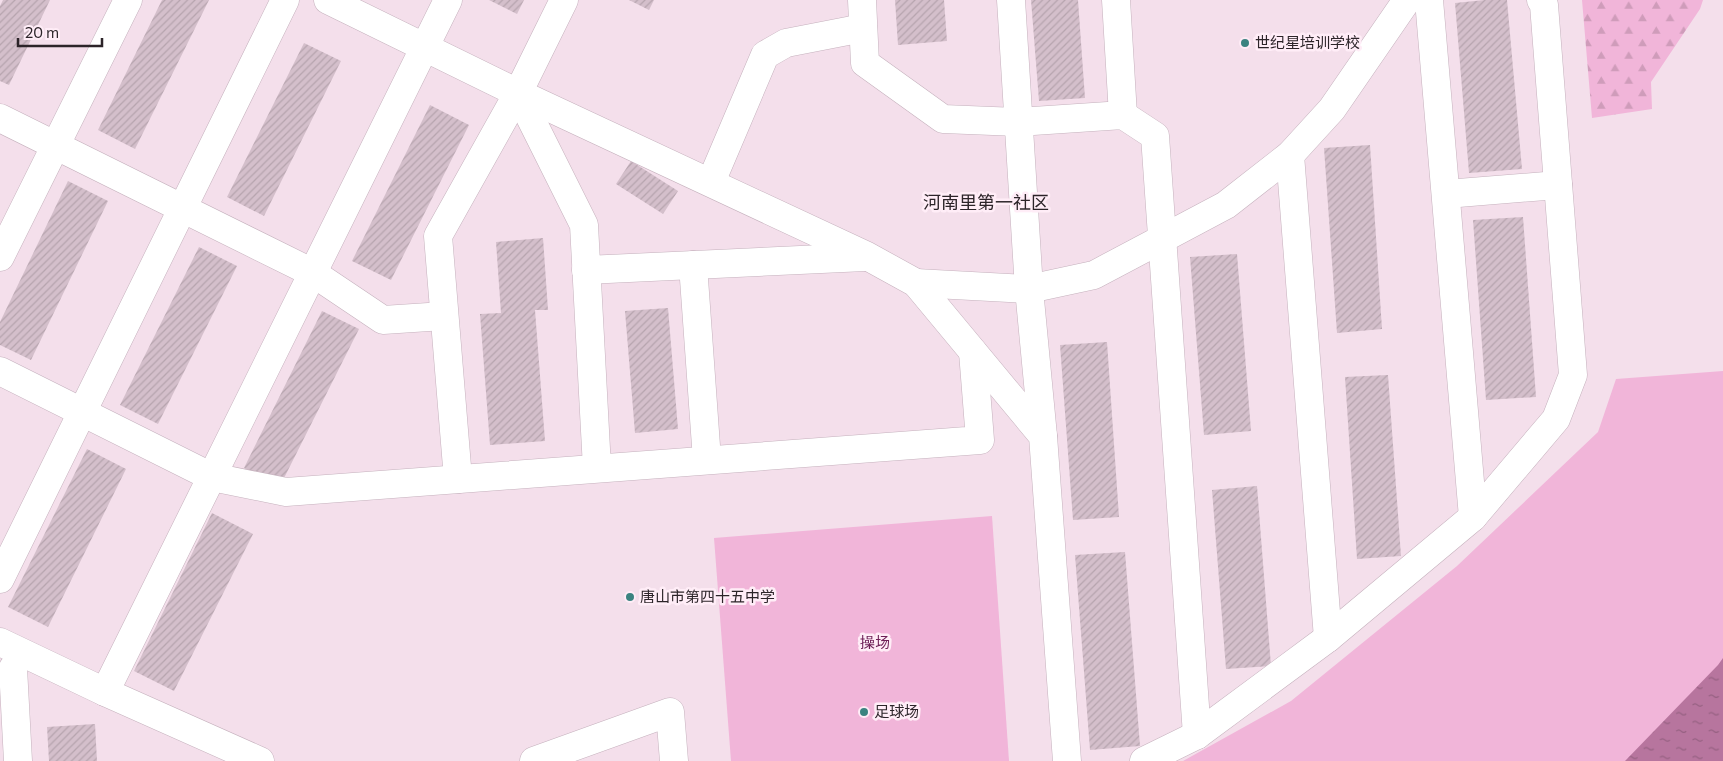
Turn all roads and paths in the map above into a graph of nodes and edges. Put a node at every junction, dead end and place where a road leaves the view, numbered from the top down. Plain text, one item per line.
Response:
1 (128, 0) edge
2 (285, 0) edge
3 (328, 0) edge
4 (448, 0) edge
5 (564, 0) edge
6 (862, 0) edge
7 (1011, 0) edge
8 (1116, 0) edge
9 (1407, 0) edge
10 (1429, 0) edge
11 (1541, 0) edge
12 (864, 28) junction
13 (424, 48) junction
14 (518, 93) junction
15 (1123, 115) junction
16 (0, 118) edge
17 (1018, 122) junction
18 (56, 145) junction
19 (1290, 155) junction
20 (710, 182) junction
21 (1558, 185) junction
22 (1446, 194) junction
23 (183, 208) junction
24 (1162, 239) junction
25 (867, 256) junction
26 (0, 257) edge
27 (693, 265) junction
28 (586, 270) junction
29 (313, 273) junction
30 (916, 283) junction
31 (1029, 289) junction
32 (444, 316) junction
33 (973, 352) junction
34 (0, 371) edge
35 (82, 412) junction
36 (1043, 436) junction
37 (707, 460) junction
38 (598, 468) junction
39 (212, 477) junction
40 (458, 478) junction
41 (1473, 517) junction
42 (0, 579) edge
43 (1328, 638) junction
44 (0, 642) edge
45 (14, 666) edge
46 (106, 692) junction
47 (1197, 735) junction
48 (254, 760) edge
49 (18, 761) edge
50 (534, 761) edge
51 (674, 761) edge
52 (1067, 761) edge
53 (1144, 761) edge

1 - 18 street
2 - 23 street
3 - 13 street
4 - 13 street
5 - 14 street
6 - 12 street
7 - 17 street
8 - 15 street
9 - 19 street
10 - 22 street
11 - 21 street
12 - 17 street
12 - 20 street
13 - 14 street
13 - 29 street
14 - 20 street
14 - 28 street
14 - 32 street
15 - 17 street
15 - 24 street
16 - 18 street
17 - 31 street
18 - 23 street
18 - 26 street
19 - 24 street
19 - 43 street
20 - 25 street
21 - 22 street
21 - 41 street
22 - 41 street
23 - 29 street
23 - 35 street
24 - 31 street
24 - 47 street
25 - 27 street
25 - 30 street
27 - 28 street
27 - 37 street
28 - 38 street
29 - 32 street
29 - 39 street
30 - 31 street
30 - 33 street
31 - 36 street
32 - 40 street
33 - 36 street
33 - 37 street
34 - 35 street
35 - 39 street
35 - 42 street
36 - 52 street
37 - 38 street
38 - 40 street
39 - 40 street
39 - 46 street
41 - 43 street
43 - 47 street
44 - 45 street
45 - 46 street
45 - 49 street
46 - 48 street
47 - 53 street
50 - 51 street

